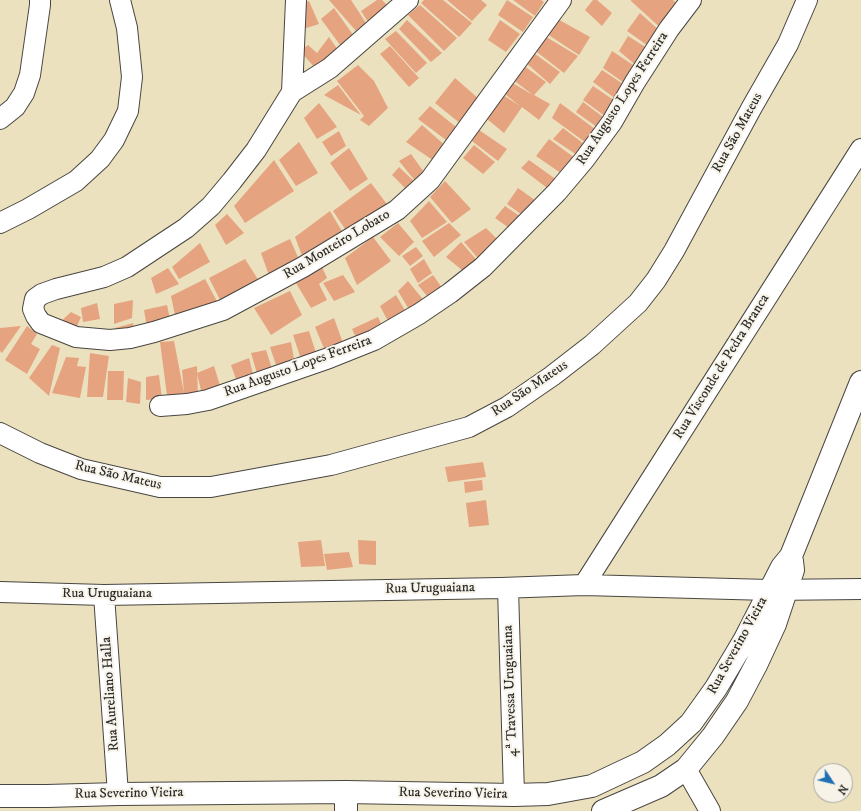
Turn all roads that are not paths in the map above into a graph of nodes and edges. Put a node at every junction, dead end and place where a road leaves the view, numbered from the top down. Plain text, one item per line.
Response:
1 (40, 0) edge
2 (120, 0) edge
3 (296, 0) edge
4 (408, 0) edge
5 (561, 0) edge
6 (691, 0) edge
7 (807, 0) edge
8 (292, 92) junction
9 (0, 119) edge
10 (861, 149) edge
11 (0, 223) edge
12 (861, 382) edge
13 (160, 406) dead end
14 (0, 433) edge
15 (584, 585) junction
16 (508, 588) junction
17 (861, 589) edge
18 (778, 590) junction
19 (0, 592) edge
20 (104, 596) junction
21 (686, 769) junction
22 (118, 794) junction
23 (514, 795) junction
24 (0, 796) edge
25 (346, 802) edge
26 (603, 811) edge
27 (710, 811) edge

1 - 9 street
2 - 11 street
3 - 8 street
4 - 8 street
5 - 8 street, Rua Monteiro Lobato
6 - 13 street, Rua Augusto Lopes Ferreira
7 - 14 street, Rua São Mateus
10 - 15 street, Rua Visconde de Pedra Branca
12 - 18 main road, Rua Severino Vieira
15 - 16 street, Rua Uruguaiana
15 - 18 street, Rua Uruguaiana
16 - 20 street, Rua Uruguaiana
16 - 23 street, 4ª Travessa Uruguaiana
17 - 18 street, Rua Uruguaiana
18 - 21 main road, Rua Severino Vieira
18 - 23 main road, Rua Severino Vieira
19 - 20 street, Rua Uruguaiana
20 - 22 street, Rua Aureliano Halla
21 - 26 main road, Rua Severino Vieira
21 - 27 street
22 - 24 main road, Rua Severino Vieira
22 - 25 main road, Rua Severino Vieira
23 - 25 main road, Rua Severino Vieira

